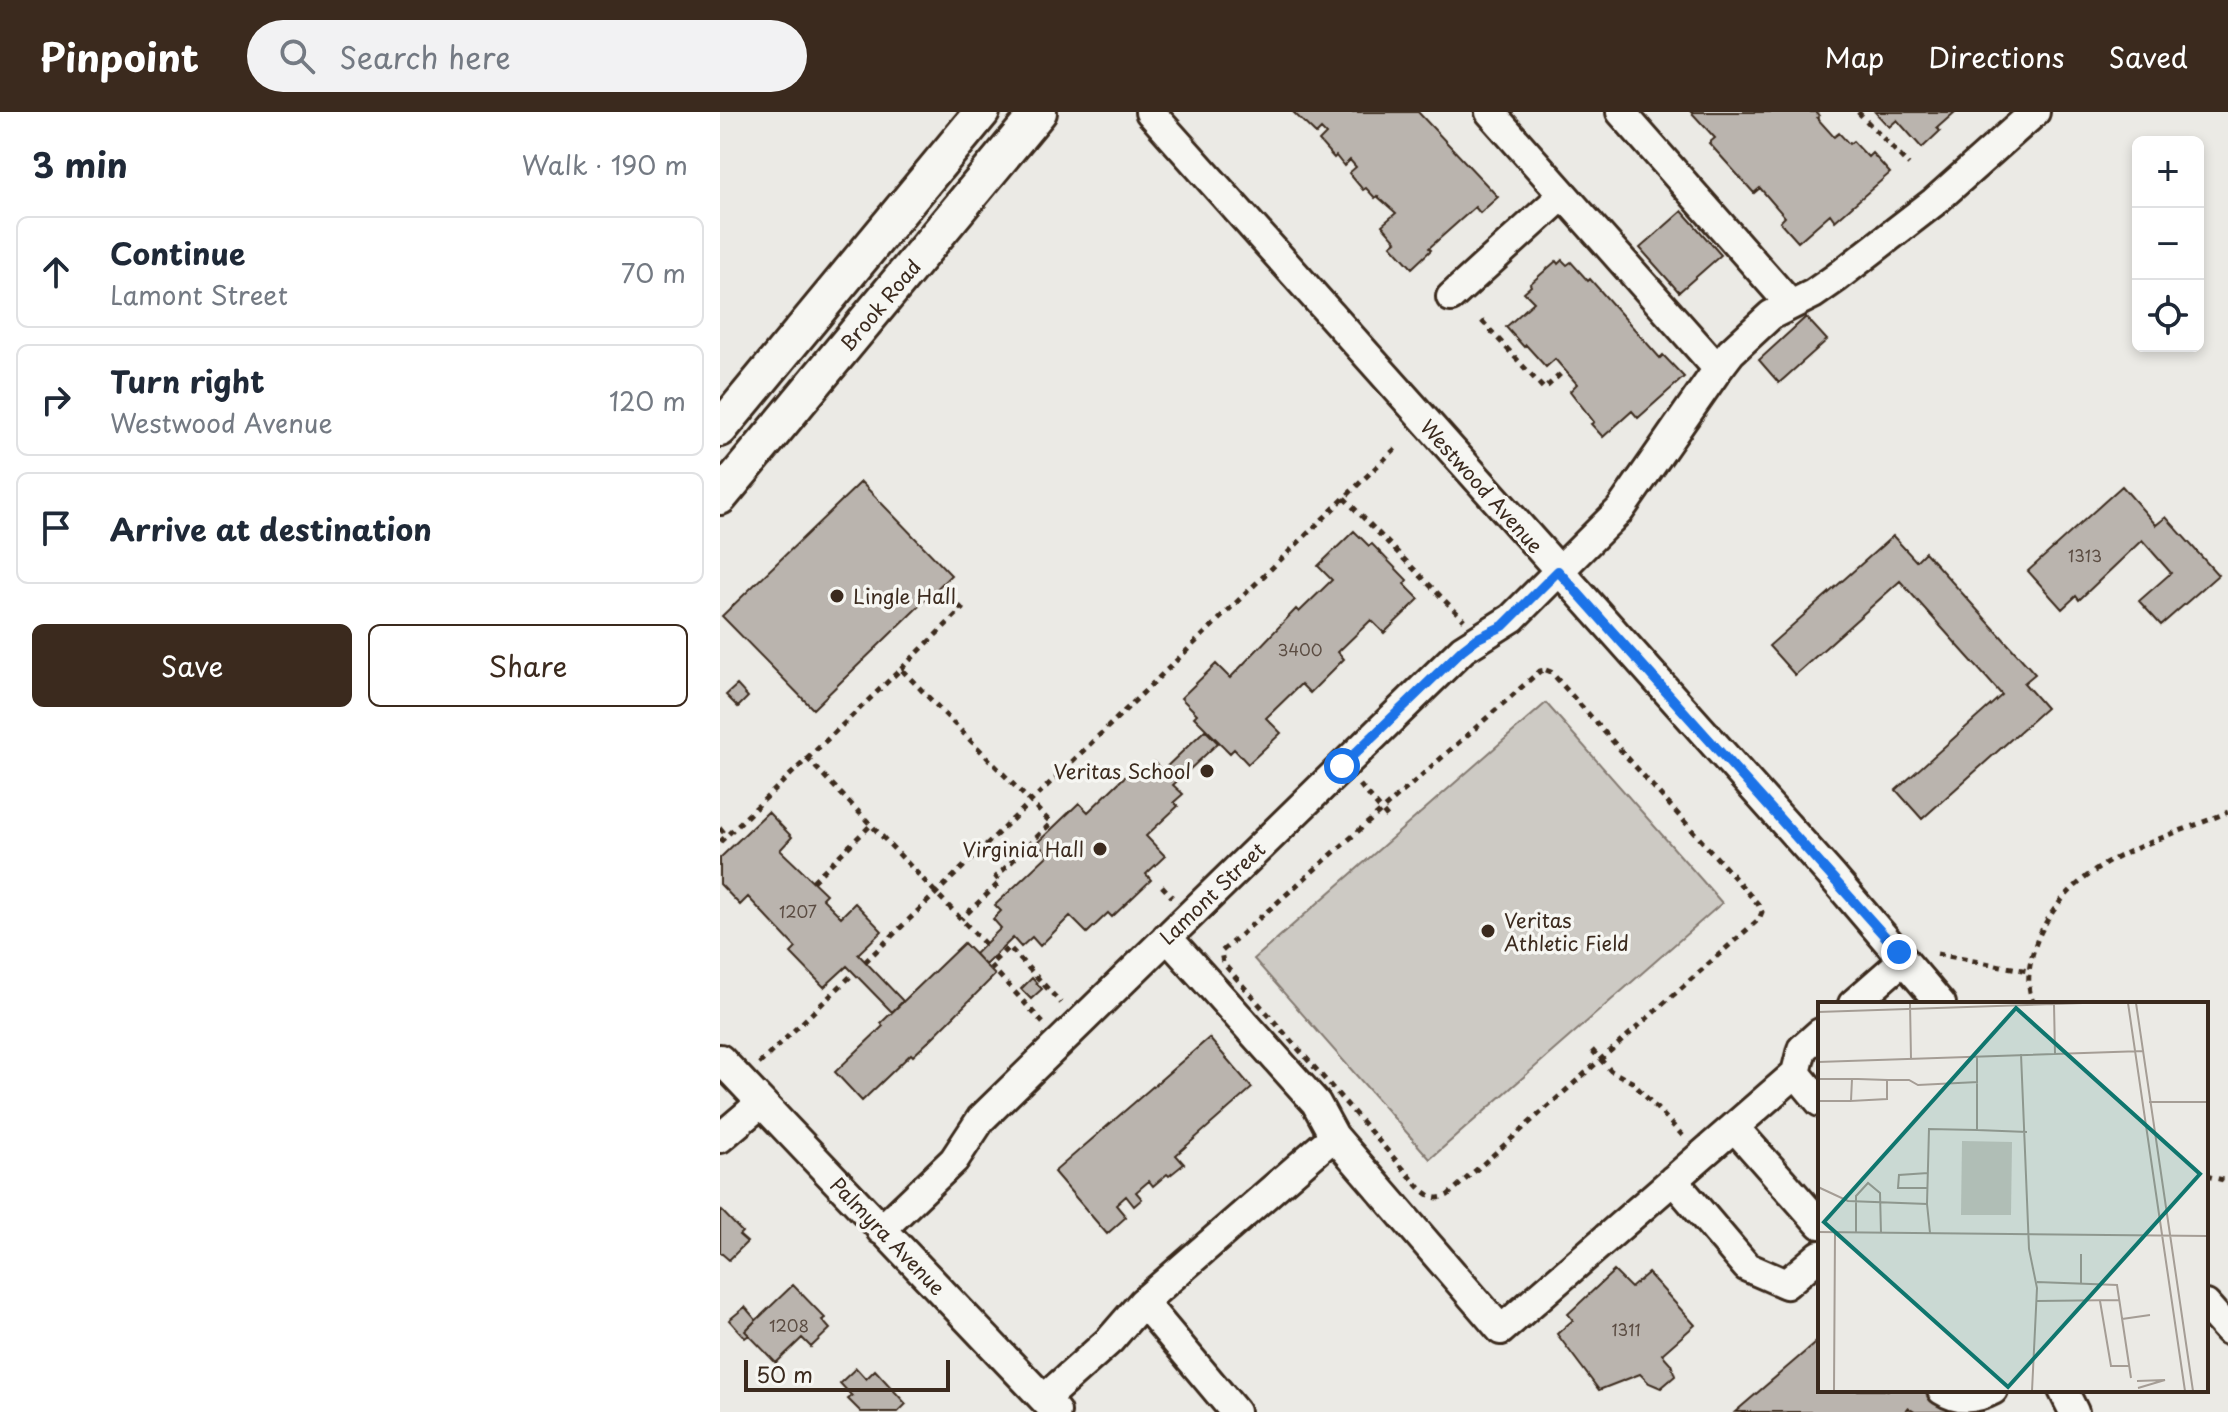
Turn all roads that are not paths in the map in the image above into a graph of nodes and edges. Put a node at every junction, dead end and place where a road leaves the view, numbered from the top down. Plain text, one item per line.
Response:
1 (982, 112) edge
2 (1039, 112) edge
3 (1150, 112) edge
4 (1490, 112) edge
5 (1621, 112) edge
6 (2035, 112) edge
7 (1563, 195) junction
8 (1451, 297) dead end
9 (1790, 304) junction
10 (1718, 369) junction
11 (720, 429) edge
12 (720, 497) edge
13 (1558, 571) junction
14 (1167, 937) junction
15 (1902, 961) junction
16 (1855, 1002) edge
17 (1939, 1002) edge
18 (1818, 1035) edge
19 (720, 1059) edge
20 (1796, 1073) junction
21 (1818, 1100) edge
22 (761, 1103) junction
23 (1734, 1127) junction
24 (1334, 1136) junction
25 (720, 1138) edge
26 (1673, 1180) junction
27 (1818, 1222) edge
28 (881, 1230) junction
29 (1818, 1257) edge
30 (1143, 1302) junction
31 (2208, 1307) edge
32 (2228, 1330) edge
33 (1945, 1392) edge
34 (1989, 1392) edge
35 (2064, 1392) edge
36 (1050, 1406) edge
37 (1235, 1412) edge
38 (2074, 1412) edge

1 - 11 main road
2 - 12 main road, Brook Road
3 - 13 street, Westwood Avenue
4 - 7 street
5 - 9 street
6 - 9 street, Lamont Street
7 - 8 street
7 - 10 street
9 - 10 street, Lamont Street
10 - 13 street, Lamont Street
13 - 14 street, Lamont Street
13 - 15 street, Westwood Avenue
14 - 24 street
14 - 28 street, Lamont Street
15 - 16 street
15 - 17 street, Westwood Avenue
18 - 20 street
19 - 22 street, Palmyra Avenue
20 - 21 street
20 - 23 street
22 - 25 street
22 - 28 street, Palmyra Avenue
23 - 26 street
23 - 27 street
24 - 26 street
24 - 30 street
26 - 29 street
28 - 36 street, Palmyra Avenue
30 - 36 street
30 - 37 street
31 - 32 street
33 - 34 street
35 - 38 street

